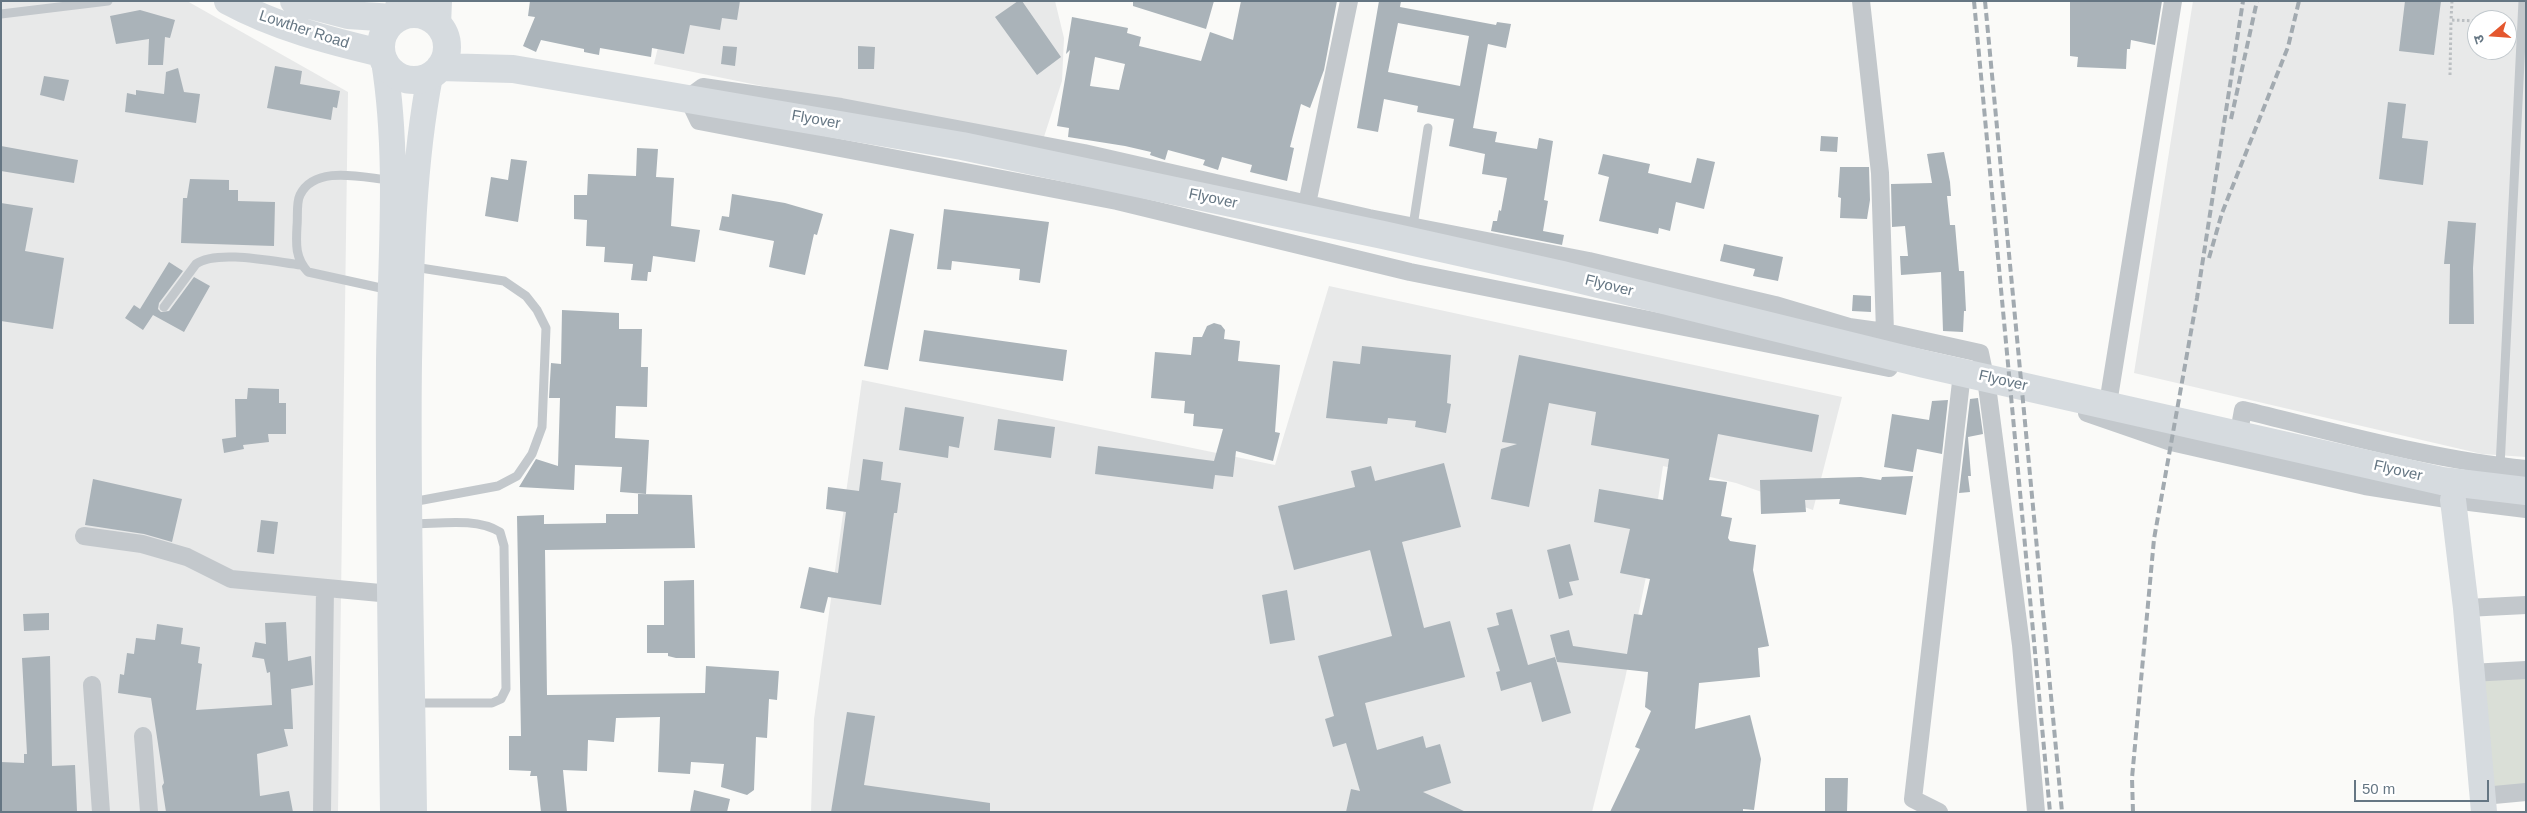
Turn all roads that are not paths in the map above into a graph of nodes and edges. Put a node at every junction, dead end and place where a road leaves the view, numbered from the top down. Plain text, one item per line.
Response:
1 (108, 1) edge
2 (228, 1) edge
3 (294, 1) edge
4 (1349, 1) edge
5 (1861, 1) edge
6 (2173, 1) edge
7 (2523, 1) edge
8 (397, 10) edge
9 (1, 14) edge
10 (439, 42) edge
11 (383, 57) junction
12 (699, 99) junction
13 (1428, 128) dead end
14 (393, 180) junction
15 (1307, 204) junction
16 (1413, 226) junction
17 (301, 266) junction
18 (410, 266) junction
19 (390, 290) junction
20 (164, 307) dead end
21 (1885, 332) junction
22 (1961, 382) junction
23 (1987, 386) junction
24 (2106, 419) junction
25 (2234, 456) junction
26 (2500, 467) junction
27 (2526, 470) edge
28 (2526, 491) edge
29 (2452, 500) junction
30 (2526, 508) edge
31 (409, 513) junction
32 (84, 536) dead end
33 (325, 588) junction
34 (390, 594) junction
35 (2526, 605) edge
36 (2466, 608) junction
37 (2526, 670) edge
38 (2470, 673) junction
39 (92, 685) dead end
40 (412, 703) junction
41 (143, 736) dead end
42 (2526, 792) edge
43 (2484, 804) edge
44 (101, 812) edge
45 (149, 812) edge
46 (322, 812) edge
47 (393, 812) edge
48 (414, 812) edge
49 (1939, 812) edge
50 (2036, 812) edge

1 - 9 lane
2 - 11 main road, Lowther Road
3 - 8 main road, Lowther Road
4 - 15 street
5 - 21 street
6 - 24 street
7 - 26 lane
8 - 10 main road
8 - 11 main road
10 - 11 main road
10 - 12 main road, Flyover
10 - 18 main road
11 - 14 main road
12 - 15 street
12 - 22 street
12 - 28 main road, Flyover
13 - 16 lane
14 - 17 lane
14 - 19 main road
15 - 16 street
16 - 21 street
17 - 19 lane
17 - 20 lane
18 - 31 main road
18 - 31 lane
19 - 34 main road
21 - 23 street
22 - 23 street
22 - 49 street
23 - 24 street
23 - 50 street
24 - 25 street
25 - 26 street
25 - 29 street
26 - 27 street
29 - 30 street
29 - 36 main road
31 - 40 main road
31 - 40 lane
32 - 33 street
33 - 34 street
33 - 46 street
34 - 47 main road
35 - 36 street
36 - 38 main road
37 - 38 street
38 - 43 main road
39 - 44 street
40 - 48 main road
41 - 45 street
42 - 43 street

